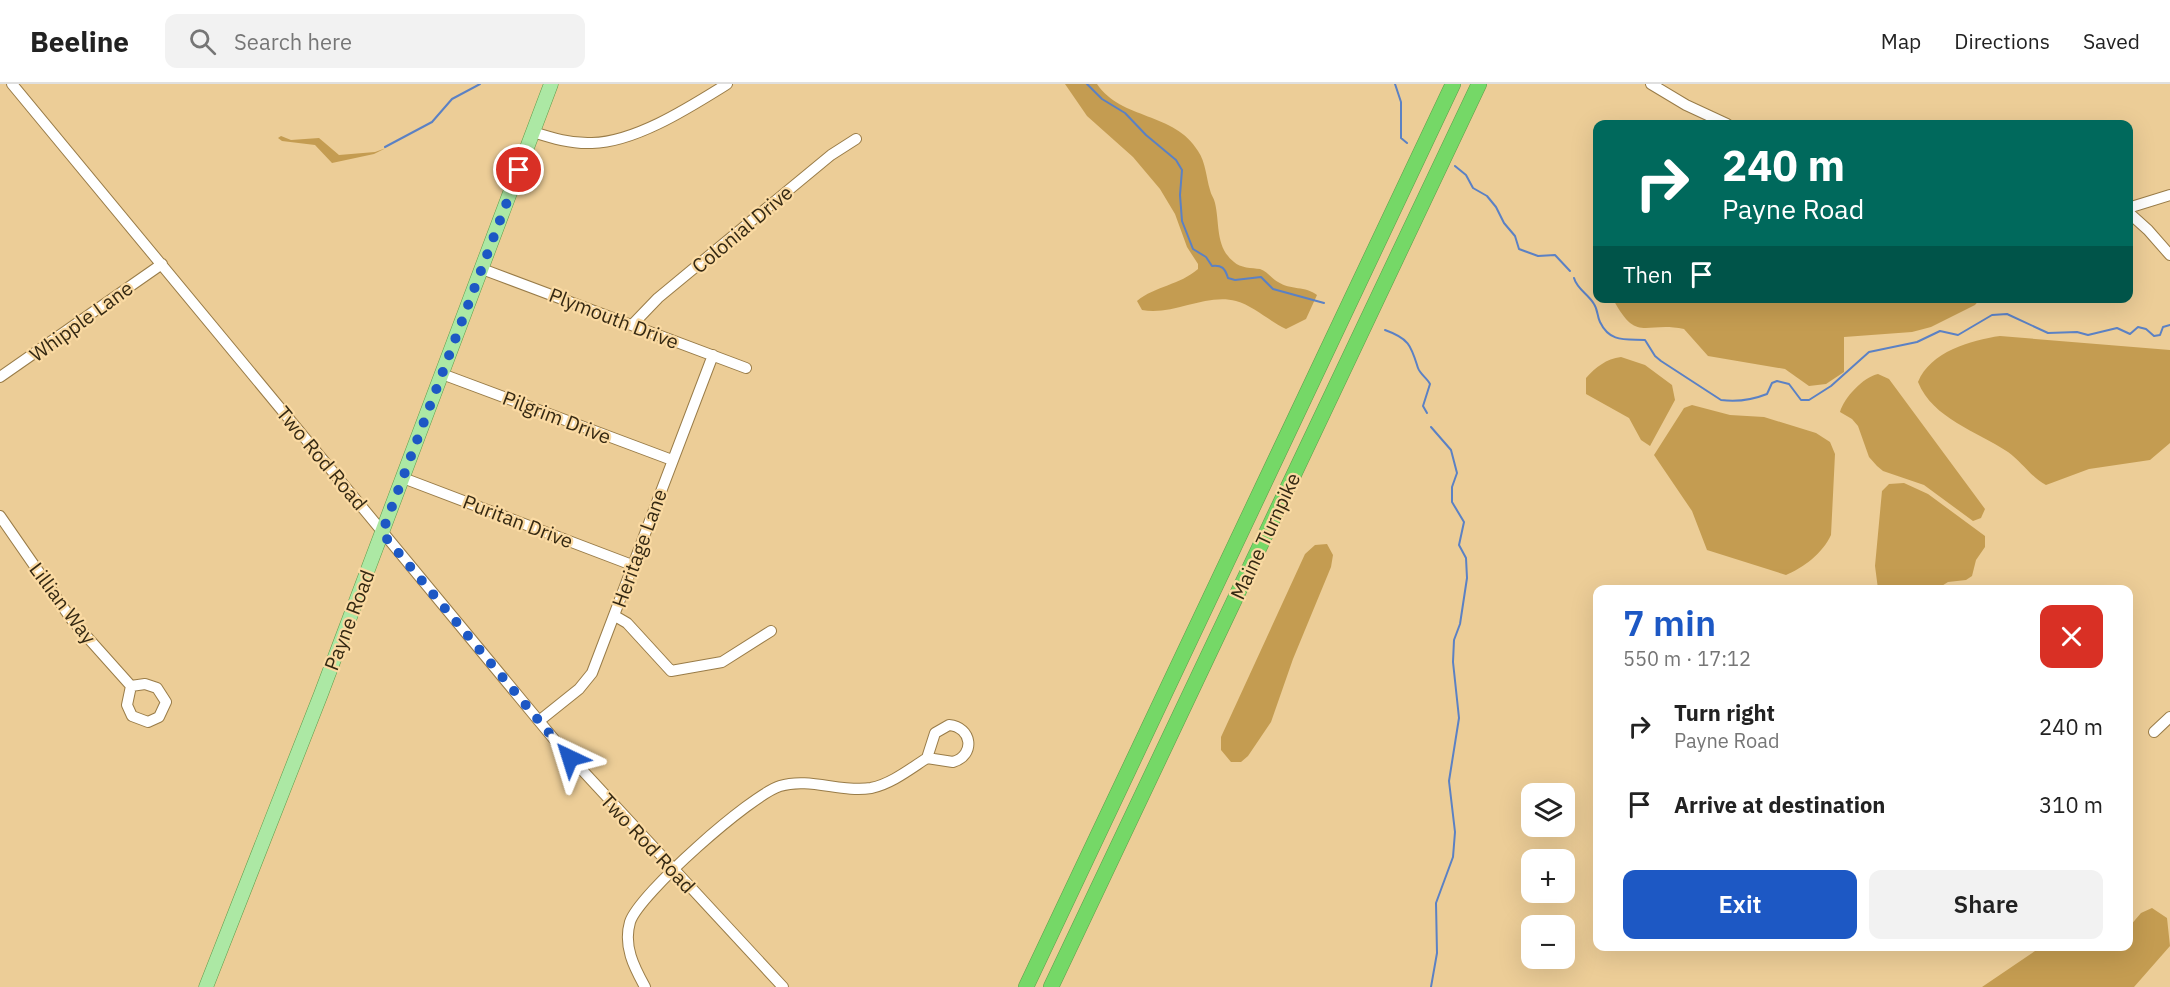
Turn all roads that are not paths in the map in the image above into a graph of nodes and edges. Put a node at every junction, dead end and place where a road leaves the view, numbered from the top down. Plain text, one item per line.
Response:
1 (12, 84) edge
2 (551, 84) edge
3 (727, 84) edge
4 (1453, 84) edge
5 (1479, 84) edge
6 (1652, 84) edge
7 (1718, 120) edge
8 (533, 132) junction
9 (856, 139) dead end
10 (2170, 195) edge
11 (2133, 208) edge
12 (2133, 215) edge
13 (2170, 255) edge
14 (162, 264) junction
15 (482, 269) junction
16 (633, 324) junction
17 (713, 355) junction
18 (746, 368) dead end
19 (442, 374) junction
20 (0, 377) edge
21 (672, 460) junction
22 (403, 478) junction
23 (0, 516) edge
24 (382, 533) junction
25 (632, 566) junction
26 (615, 616) junction
27 (771, 630) dead end
28 (130, 686) dead end
29 (2170, 717) edge
30 (539, 722) junction
31 (2154, 732) dead end
32 (927, 758) dead end
33 (672, 869) junction
34 (206, 987) edge
35 (645, 987) edge
36 (783, 987) edge
37 (1026, 987) edge
38 (1051, 987) edge

1 - 14 street, Two Rod Road
2 - 8 main road, Payne Road
3 - 8 street
4 - 37 highway, Maine Turnpike
5 - 38 highway, Maine Turnpike
6 - 7 street
8 - 15 main road, Payne Road
9 - 16 street, Colonial Drive
10 - 11 street
12 - 13 street
14 - 20 street, Whipple Lane
14 - 24 street, Two Rod Road
15 - 16 street, Plymouth Drive
15 - 19 main road, Payne Road
16 - 17 street, Plymouth Drive
17 - 18 street, Plymouth Drive
17 - 21 street, Heritage Lane
19 - 21 street, Pilgrim Drive
19 - 22 main road, Payne Road
21 - 25 street, Heritage Lane
22 - 24 main road, Payne Road
22 - 25 street, Puritan Drive
23 - 28 street, Lillian Way
24 - 30 street, Two Rod Road
24 - 34 main road, Payne Road
25 - 26 street, Heritage Lane
26 - 27 street
26 - 30 street, Heritage Lane
29 - 31 street
30 - 33 street, Two Rod Road
32 - 33 street
33 - 35 street
33 - 36 street, Two Rod Road

